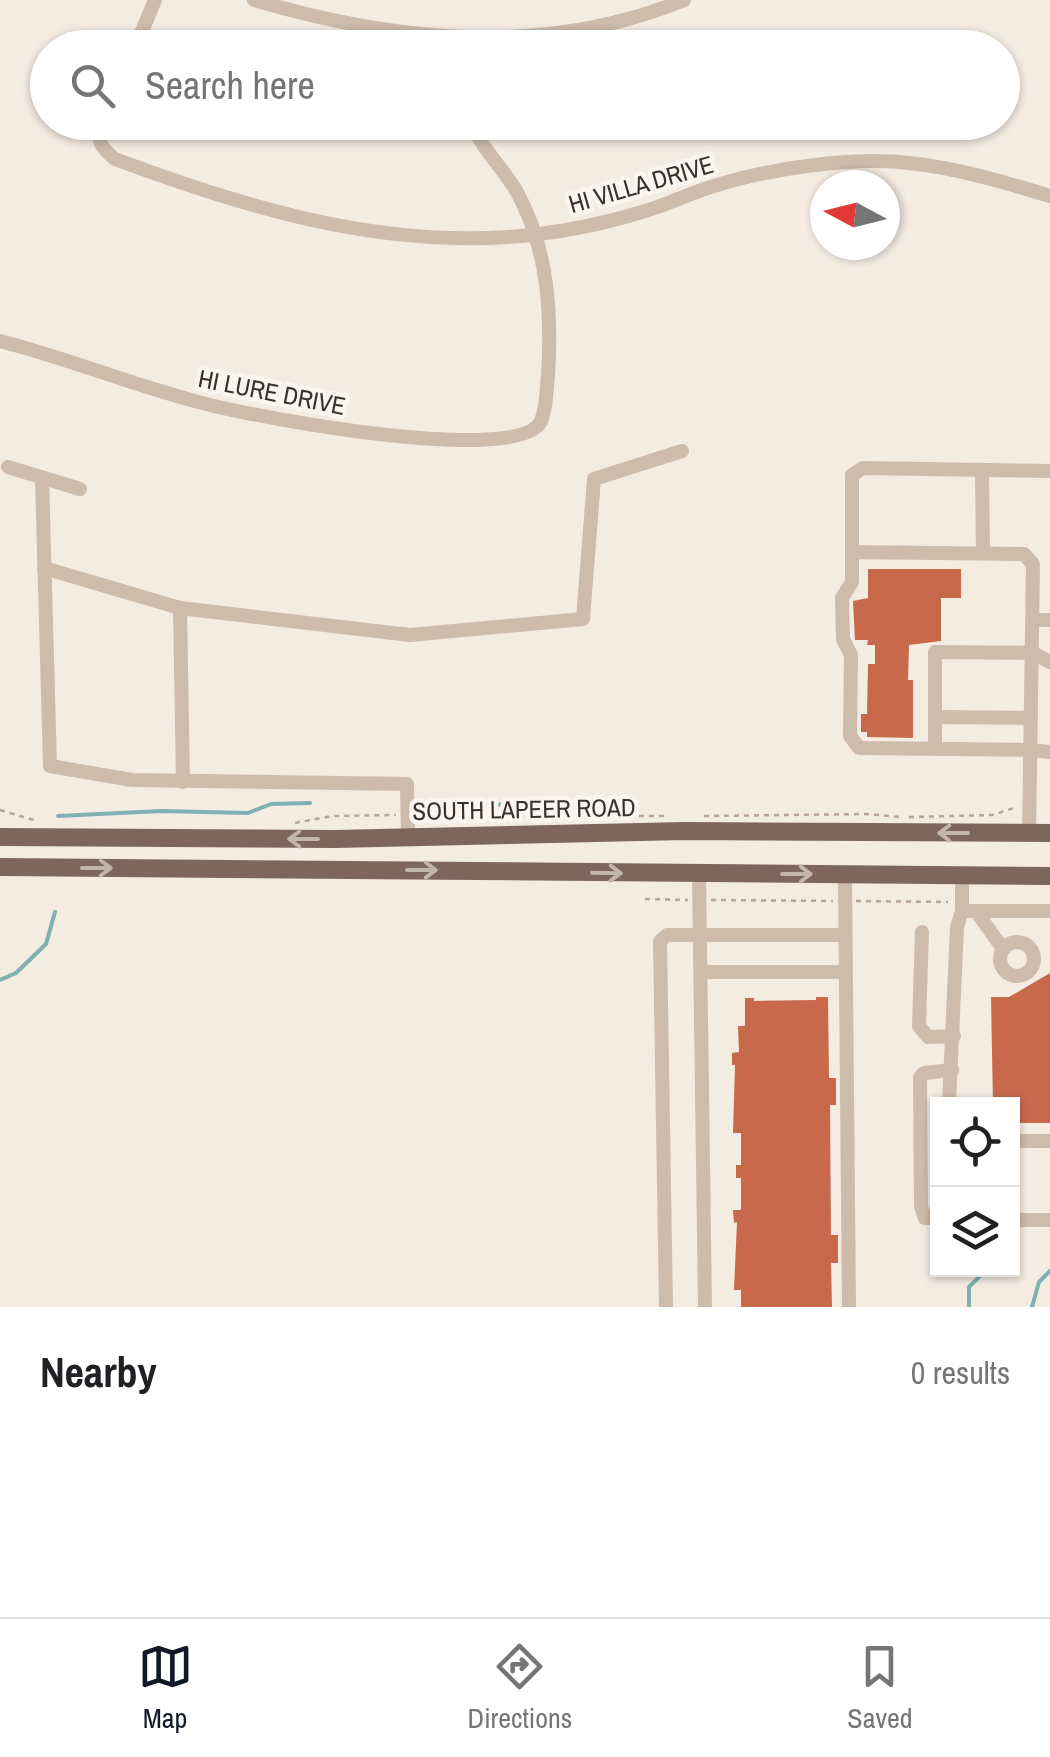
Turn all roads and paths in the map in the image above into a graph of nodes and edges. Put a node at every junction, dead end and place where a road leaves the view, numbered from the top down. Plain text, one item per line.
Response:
1 (155, 0) edge
2 (254, 0) edge
3 (684, 0) edge
4 (142, 30) edge
5 (386, 30) edge
6 (586, 30) edge
7 (99, 140) edge
8 (483, 140) edge
9 (1050, 196) edge
10 (534, 234) junction
11 (0, 341) edge
12 (682, 451) dead end
13 (8, 467) dead end
14 (982, 471) junction
15 (1050, 471) edge
16 (42, 478) junction
17 (80, 489) dead end
18 (852, 552) junction
19 (983, 552) junction
20 (44, 568) junction
21 (180, 608) junction
22 (1033, 620) junction
23 (1050, 620) edge
24 (1033, 653) junction
25 (1050, 662) edge
26 (935, 717) junction
27 (1031, 718) junction
28 (935, 749) junction
29 (1031, 750) junction
30 (1050, 752) edge
31 (183, 782) junction
32 (1030, 808) junction
33 (407, 815) junction
34 (332, 816) dead end
35 (668, 816) dead end
36 (688, 816) dead end
37 (1030, 834) junction
38 (1050, 834) edge
39 (470, 835) junction
40 (408, 837) junction
41 (0, 838) edge
42 (1050, 863) edge
43 (0, 867) edge
44 (460, 870) junction
45 (699, 874) junction
46 (845, 874) junction
47 (962, 875) junction
48 (1042, 876) edge
49 (970, 911) junction
50 (1050, 911) edge
51 (922, 932) dead end
52 (702, 934) junction
53 (845, 935) junction
54 (1003, 948) dead end
55 (702, 972) junction
56 (845, 972) junction
57 (954, 1036) junction
58 (952, 1070) junction
59 (950, 1097) edge
60 (1020, 1141) edge
61 (1050, 1141) edge
62 (930, 1218) edge
63 (1020, 1220) edge
64 (1050, 1220) edge
65 (666, 1307) edge
66 (704, 1307) edge
67 (849, 1307) edge

1 - 4 street
2 - 5 street
3 - 6 street
7 - 10 street, HI VILLA DRIVE
8 - 10 street
9 - 10 street, HI VILLA DRIVE
10 - 11 street, HI LURE DRIVE
12 - 21 street
13 - 16 street
14 - 15 street
14 - 18 street
14 - 19 street
16 - 17 street
16 - 20 street
18 - 19 street
18 - 28 street
19 - 22 street
20 - 21 street
20 - 31 street
21 - 31 street
22 - 23 street
22 - 24 street
24 - 25 street
24 - 26 street
24 - 27 street
26 - 27 street
26 - 28 street
27 - 29 street
28 - 29 street
29 - 30 street
29 - 32 street
31 - 33 street
32 - 36 path
32 - 37 street
33 - 34 path
33 - 35 path
33 - 40 street
37 - 38 main road, SOUTH LAPEER ROAD
37 -> 39 main road, SOUTH LAPEER ROAD
39 - 40 main road, SOUTH LAPEER ROAD
39 - 44 main road
40 -> 41 main road, SOUTH LAPEER ROAD
42 - 48 main road
43 -> 44 main road
44 -> 45 main road
45 -> 46 main road
45 - 52 street
46 - 47 main road
46 - 53 street
47 - 48 main road
47 - 49 street
49 - 50 street
49 - 54 street
49 - 57 street
51 - 57 street
52 - 53 street
52 - 55 street
52 - 65 street
53 - 56 street
55 - 56 street
55 - 66 street
56 - 67 street
57 - 58 street
58 - 59 street
58 - 62 street
60 - 61 street
63 - 64 street

